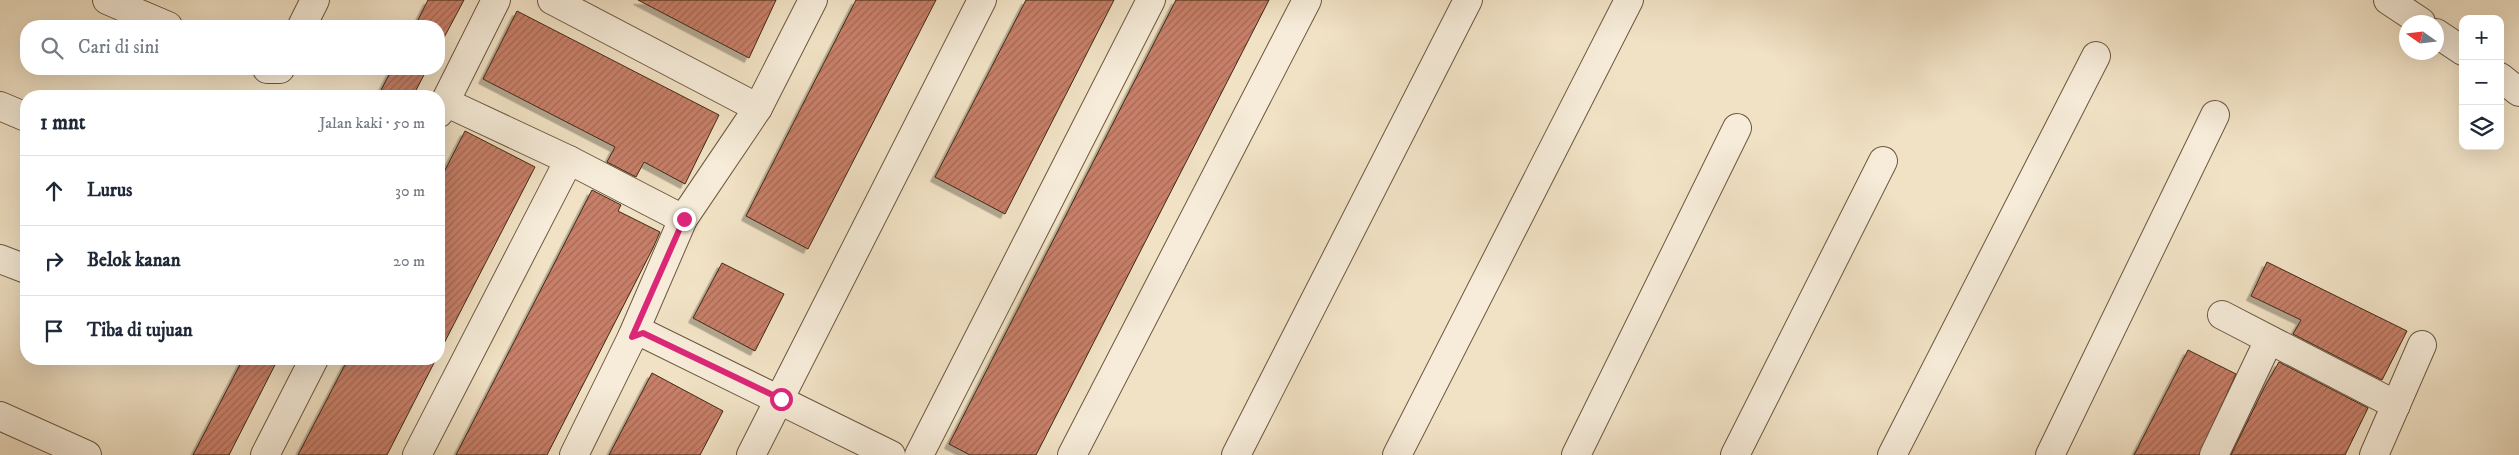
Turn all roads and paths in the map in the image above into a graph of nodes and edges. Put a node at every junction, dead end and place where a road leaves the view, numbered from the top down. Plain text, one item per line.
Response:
1 (107, 0) edge
2 (315, 0) edge
3 (496, 0) edge
4 (552, 0) edge
5 (813, 0) edge
6 (982, 0) edge
7 (1151, 0) edge
8 (1307, 0) edge
9 (1468, 0) edge
10 (1629, 0) edge
11 (2388, 0) edge
12 (2410, 15) edge
13 (154, 20) edge
14 (305, 20) edge
15 (2444, 38) edge
16 (2459, 48) edge
17 (2096, 56) dead end
18 (2504, 80) edge
19 (2519, 92) edge
20 (445, 102) edge
21 (0, 106) edge
22 (758, 108) junction
23 (445, 109) edge
24 (20, 114) edge
25 (2215, 115) dead end
26 (1737, 128) dead end
27 (568, 160) junction
28 (1883, 161) dead end
29 (684, 219) junction
30 (0, 259) edge
31 (20, 267) edge
32 (2222, 315) dead end
33 (632, 337) junction
34 (2269, 340) junction
35 (2422, 345) dead end
36 (311, 365) edge
37 (781, 399) junction
38 (2396, 405) junction
39 (0, 416) edge
40 (87, 455) edge
41 (265, 455) edge
42 (417, 455) edge
43 (574, 455) edge
44 (752, 455) edge
45 (891, 455) edge
46 (919, 455) edge
47 (1072, 455) edge
48 (1236, 455) edge
49 (1397, 455) edge
50 (1576, 455) edge
51 (1735, 455) edge
52 (1892, 455) edge
53 (2050, 455) edge
54 (2214, 455) edge
55 (2374, 455) edge

1 - 13 street
2 - 14 street
3 - 20 street
4 - 22 street
5 - 22 street
6 - 37 street
7 - 46 street
8 - 47 street
9 - 48 street
10 - 49 street
11 - 12 street
15 - 16 street
17 - 52 street
18 - 19 street
21 - 24 street
22 - 29 street
23 - 27 street
25 - 53 street
26 - 50 street
27 - 29 street
27 - 42 street
28 - 51 street
29 - 33 street
30 - 31 street
32 - 34 street
33 - 37 street
33 - 43 street
34 - 38 street
34 - 54 street
35 - 38 street
36 - 41 street
37 - 44 street
37 - 45 street
38 - 55 street
39 - 40 street

